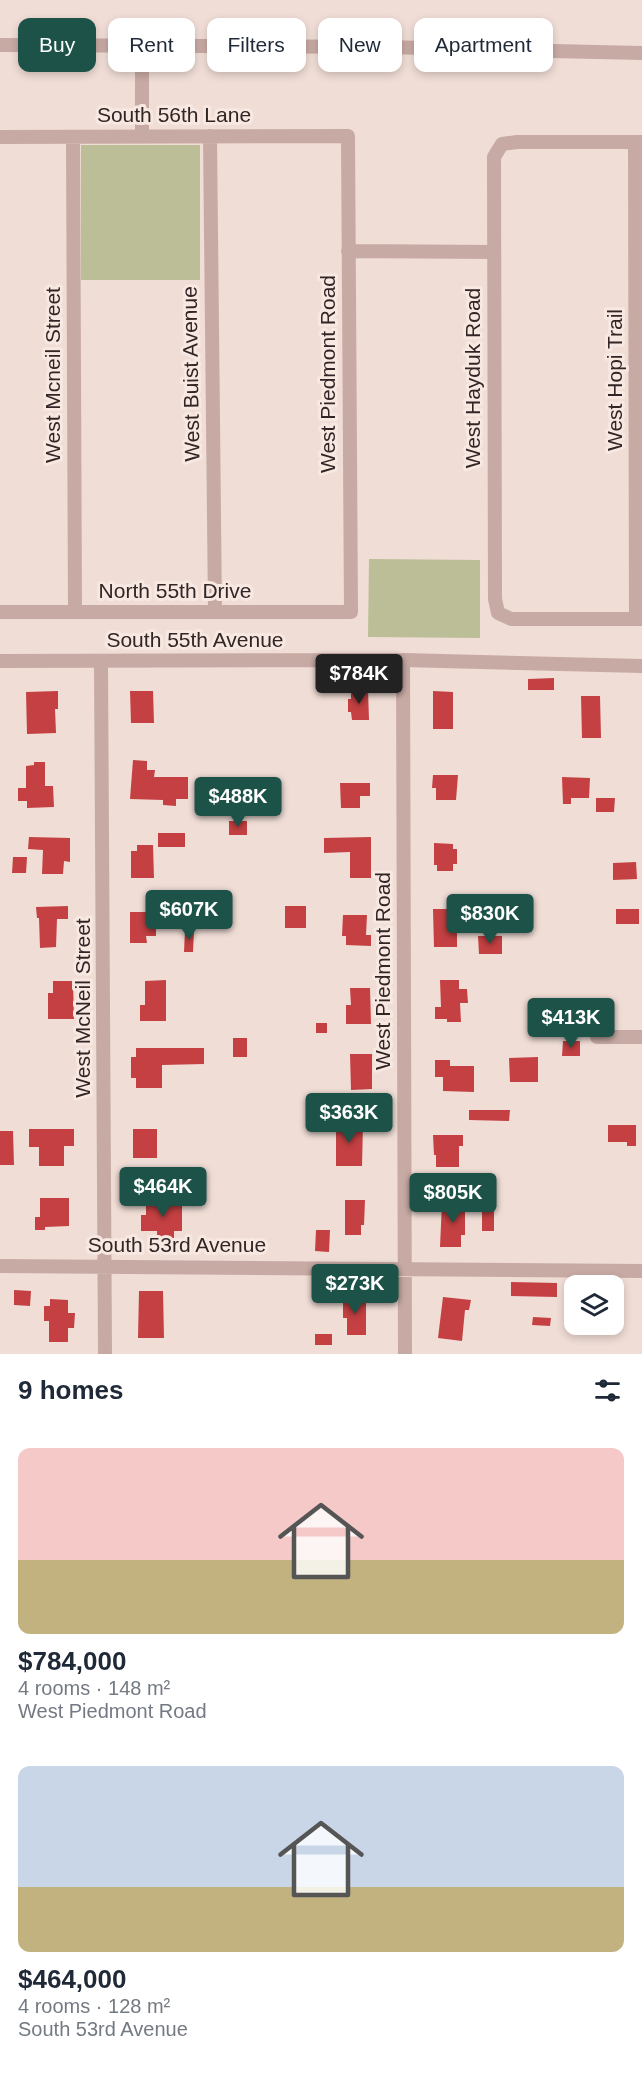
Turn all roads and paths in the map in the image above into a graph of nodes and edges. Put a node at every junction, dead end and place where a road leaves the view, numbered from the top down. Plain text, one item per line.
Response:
1 (0, 45) edge
2 (108, 46) edge
3 (195, 46) edge
4 (642, 53) edge
5 (142, 72) edge
6 (142, 136) junction
7 (210, 136) junction
8 (348, 136) joint
9 (0, 137) edge
10 (73, 137) junction
11 (638, 142) edge
12 (348, 251) junction
13 (494, 252) junction
14 (0, 612) edge
15 (75, 612) junction
16 (215, 612) junction
17 (351, 612) joint
18 (639, 619) edge
19 (403, 660) junction
20 (0, 661) edge
21 (101, 662) junction
22 (642, 666) edge
23 (597, 1037) dead end
24 (642, 1037) edge
25 (0, 1266) edge
26 (105, 1266) junction
27 (405, 1268) junction
28 (642, 1271) edge
29 (105, 1354) edge
30 (405, 1354) edge

1 - 2 street
3 - 4 street
5 - 6 street
6 - 7 street, South 56th Lane
6 - 10 street, South 56th Lane
7 - 8 street, South 56th Lane
7 - 16 street, West Buist Avenue
8 - 12 street, West Piedmont Road
9 - 10 street, South 56th Lane
10 - 15 street, West Mcneil Street
11 - 13 street, West Hayduk Road
11 - 18 street, West Hopi Trail
12 - 13 street
12 - 17 street, West Piedmont Road
13 - 18 street, West Hayduk Road
14 - 15 street, North 55th Drive
15 - 16 street, North 55th Drive
16 - 17 street, North 55th Drive
19 - 21 street, South 55th Avenue
19 - 22 street, South 55th Avenue
19 - 27 street, West Piedmont Road
20 - 21 street, South 55th Avenue
21 - 26 street, West McNeil Street
23 - 24 street
25 - 26 street, South 53rd Avenue
26 - 27 street, South 53rd Avenue
26 - 29 street, West McNeil Street
27 - 28 street, South 53rd Avenue
27 - 30 street, West Piedmont Road

